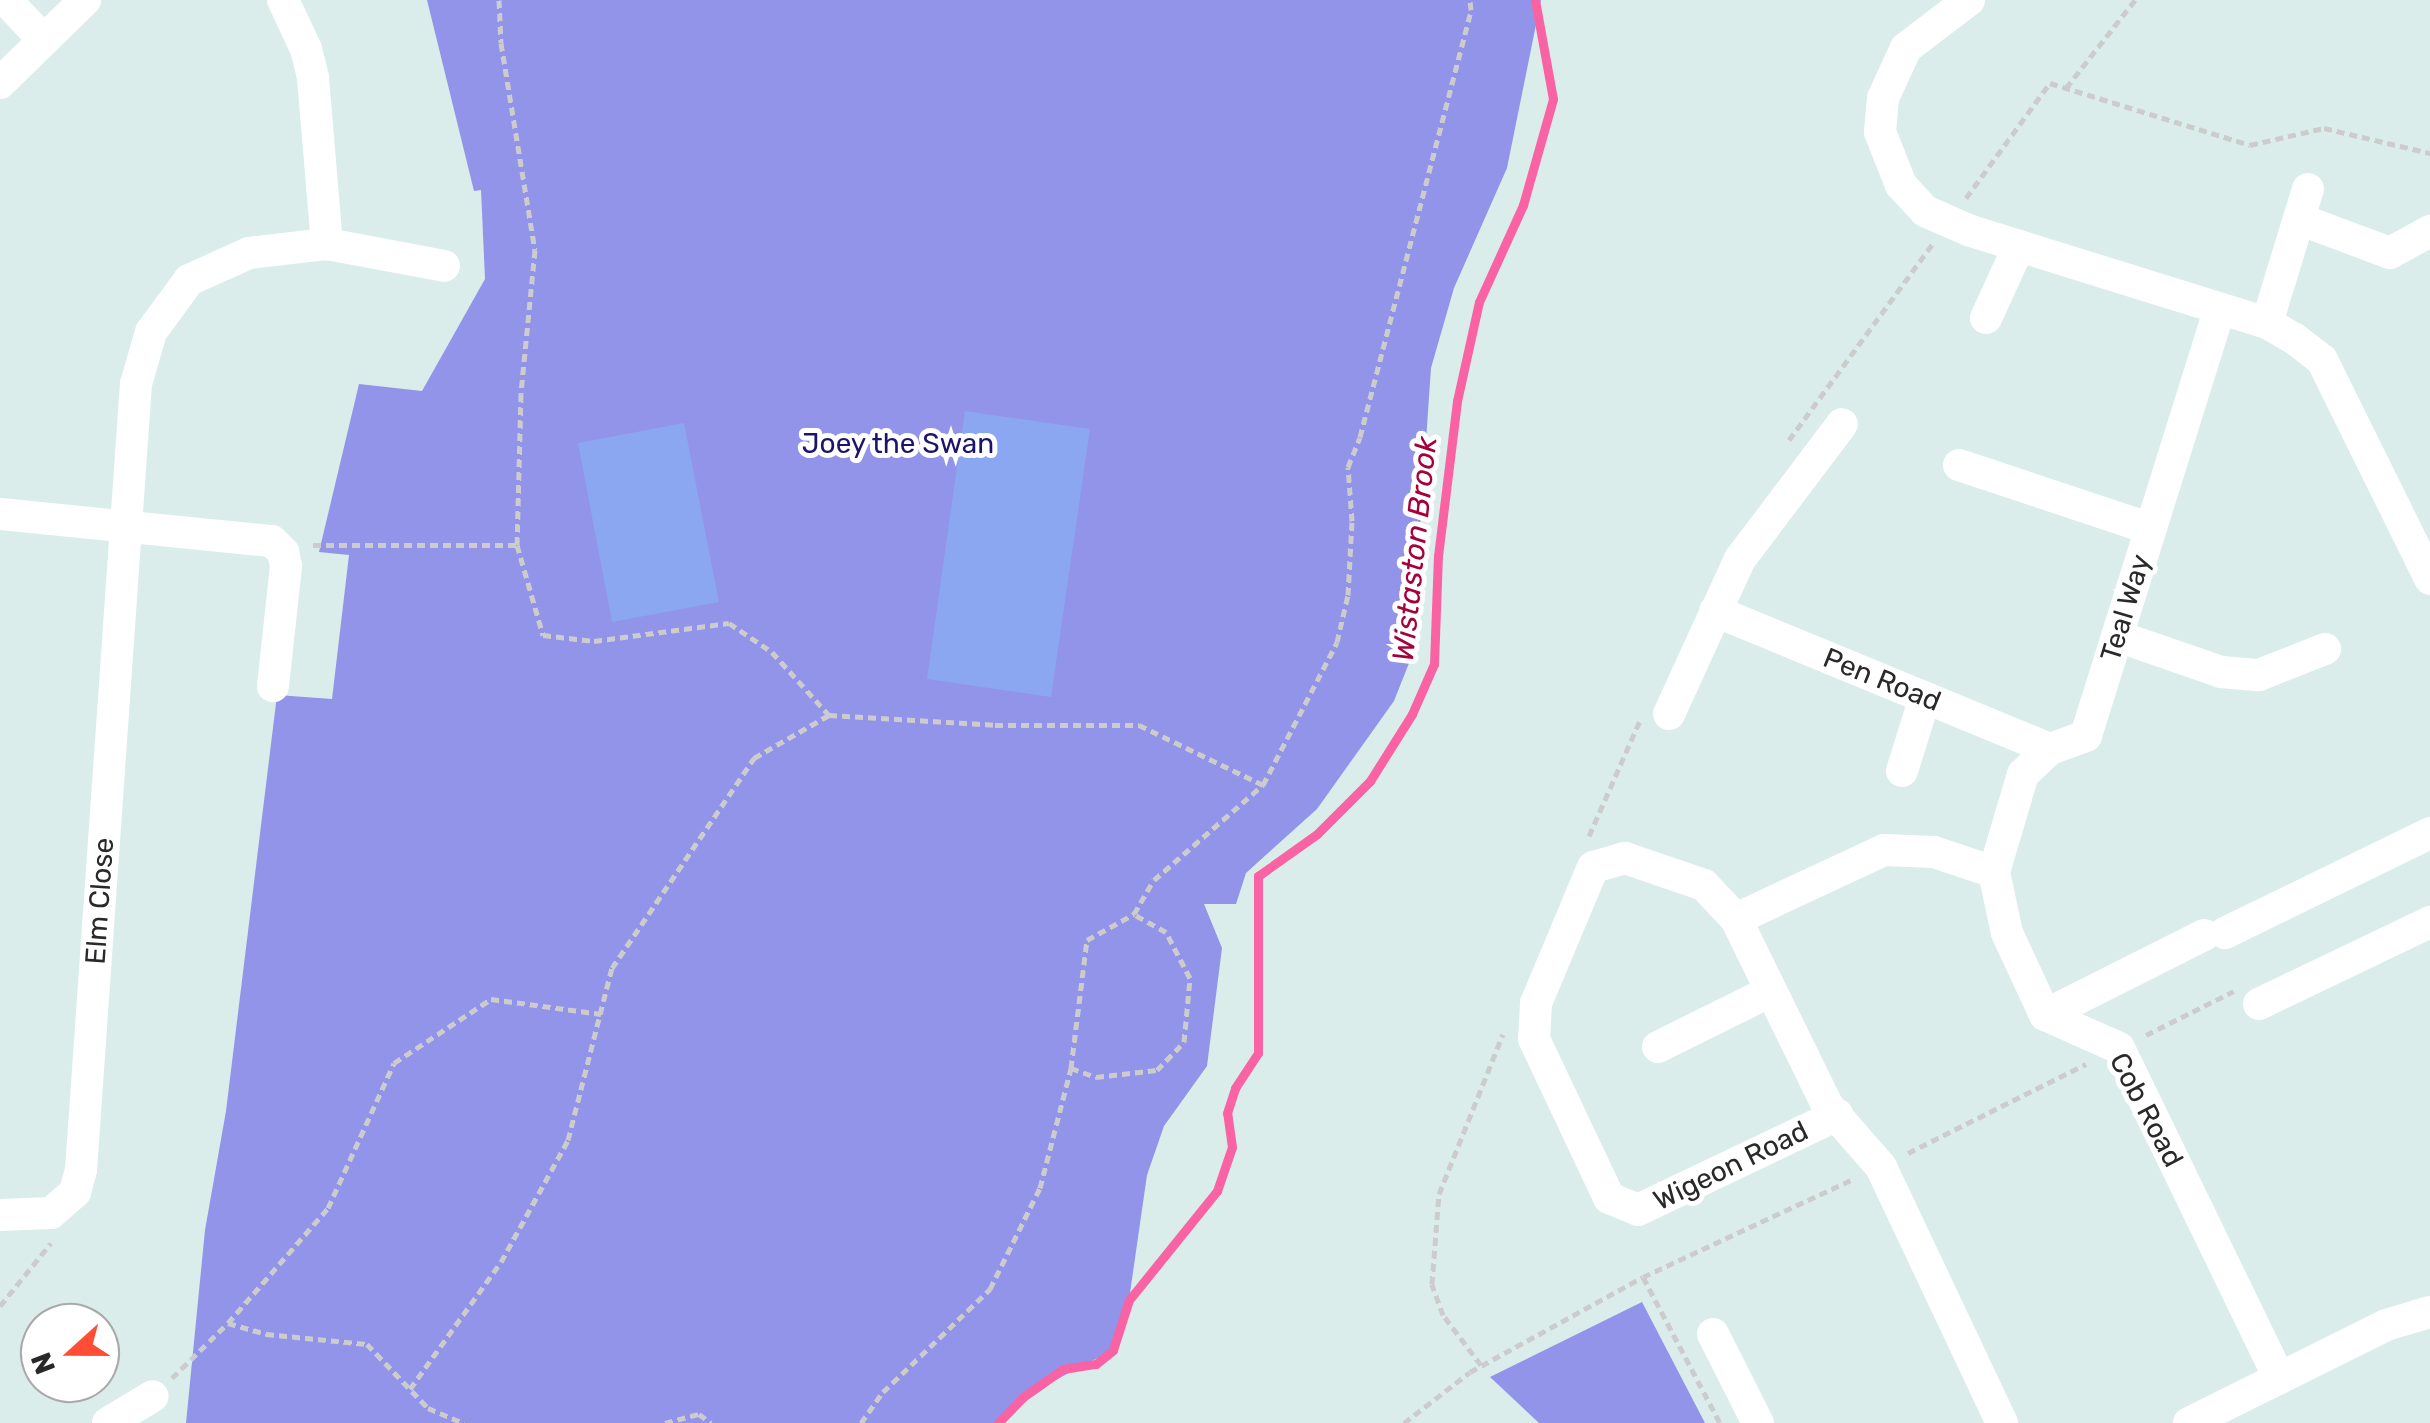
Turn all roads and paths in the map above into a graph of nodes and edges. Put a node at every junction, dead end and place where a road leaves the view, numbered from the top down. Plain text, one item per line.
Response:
1 (6, 0) edge
2 (85, 0) edge
3 (283, 0) edge
4 (499, 0) edge
5 (1470, 0) edge
6 (1969, 0) edge
7 (2135, 0) edge
8 (44, 40) junction
9 (0, 83) edge
10 (2066, 88) junction
11 (2430, 153) edge
12 (1949, 221) junction
13 (2430, 231) edge
14 (327, 244) junction
15 (2019, 246) junction
16 (444, 266) dead end
17 (2220, 311) junction
18 (1986, 318) dead end
19 (2267, 323) junction
20 (1842, 424) dead end
21 (1786, 444) dead end
22 (1960, 466) dead end
23 (0, 514) edge
24 (126, 526) junction
25 (2151, 529) junction
26 (278, 545) junction
27 (517, 546) junction
28 (2430, 577) edge
29 (1715, 611) junction
30 (2117, 636) junction
31 (2325, 649) dead end
32 (273, 686) dead end
33 (1925, 698) junction
34 (1659, 707) joint
35 (829, 714) junction
36 (2050, 749) junction
37 (1902, 771) dead end
38 (1263, 785) junction
39 (2430, 834) edge
40 (1587, 842) dead end
41 (1994, 872) junction
42 (1134, 914) junction
43 (1736, 919) junction
44 (2430, 922) edge
45 (1771, 991) junction
46 (2249, 996) joint
47 (601, 1014) junction
48 (2045, 1015) junction
49 (1510, 1018) dead end
50 (1658, 1047) dead end
51 (2119, 1048) junction
52 (1072, 1068) junction
53 (1836, 1115) junction
54 (1881, 1166) junction
55 (69, 1200) junction
56 (0, 1215) edge
57 (1643, 1277) junction
58 (0, 1306) edge
59 (2430, 1312) edge
60 (228, 1323) junction
61 (1713, 1334) dead end
62 (1481, 1366) junction
63 (2279, 1378) junction
64 (410, 1388) junction
65 (153, 1396) joint
66 (2237, 1412) edge
67 (1989, 1419) edge
68 (108, 1423) edge
69 (464, 1423) edge
70 (664, 1423) edge
71 (711, 1423) edge
72 (861, 1423) edge
73 (1404, 1423) edge
74 (1720, 1423) edge
75 (1758, 1423) edge
76 (2189, 1423) edge

1 - 8 street
2 - 8 street
3 - 14 street
4 - 27 path
5 - 38 path
6 - 12 street
7 - 10 path
8 - 9 street
10 - 11 path
10 - 12 path
12 - 15 street
12 - 21 path
13 - 19 street
14 - 16 street, Elm Close
14 - 24 street, Elm Close
15 - 17 street
15 - 18 street
17 - 19 street
17 - 25 street, Teal Way
19 - 28 street
20 - 29 street
22 - 25 street
23 - 24 street
24 - 26 street
24 - 55 street, Elm Close
25 - 30 street, Teal Way
26 - 27 path
26 - 32 street
27 - 35 path
29 - 33 street, Pen Road
29 - 34 street
30 - 31 street
30 - 36 street, Teal Way
33 - 36 street, Pen Road
33 - 37 street
34 - 40 path
35 - 38 path
35 - 47 path
36 - 41 street, Teal Way
38 - 42 path
39 - 48 street
41 - 43 street
41 - 48 street
42 - 52 path
42 - 52 path
43 - 45 street
43 - 53 street, Wigeon Road
44 - 46 street
45 - 50 street
45 - 53 street
46 - 51 path
47 - 60 path
47 - 64 path
48 - 51 street, Cob Road
49 - 62 path
51 - 54 path
51 - 63 street, Cob Road
52 - 72 path
53 - 54 street
54 - 57 path
54 - 67 street
55 - 56 street
55 - 58 path
57 - 62 path
57 - 74 path
59 - 63 street
60 - 64 path
60 - 65 path
61 - 75 street
62 - 73 path
63 - 66 street
64 - 69 path
65 - 68 street
66 - 76 street
70 - 71 path

